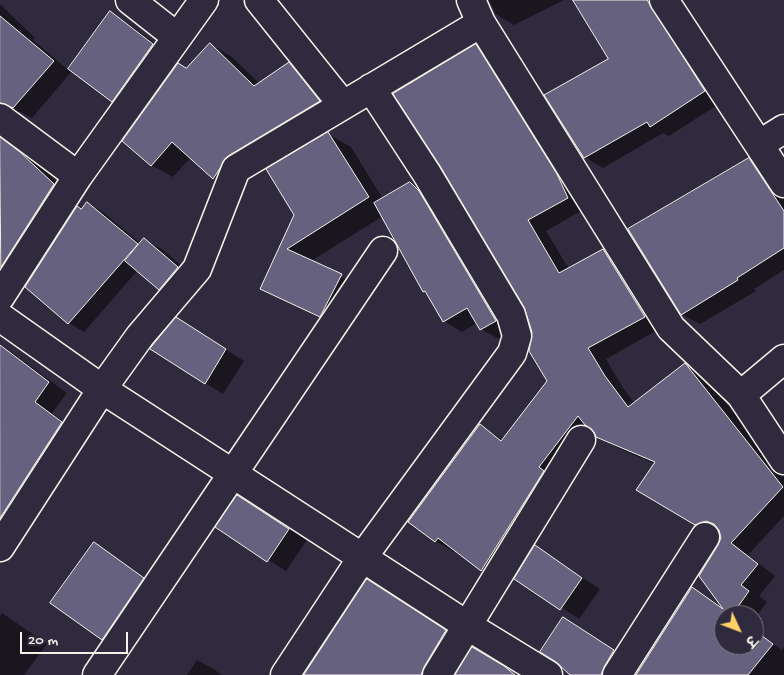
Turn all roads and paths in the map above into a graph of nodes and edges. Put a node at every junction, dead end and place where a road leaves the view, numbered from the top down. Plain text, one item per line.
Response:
1 (130, 0) edge
2 (204, 0) edge
3 (259, 0) edge
4 (664, 0) edge
5 (476, 11) edge
6 (177, 37) junction
7 (371, 88) junction
8 (343, 105) junction
9 (0, 118) edge
10 (784, 129) edge
11 (760, 144) junction
12 (78, 176) junction
13 (784, 183) edge
14 (383, 251) dead end
15 (0, 297) edge
16 (0, 317) edge
17 (784, 359) edge
18 (102, 389) junction
19 (741, 395) junction
20 (581, 440) dead end
21 (784, 460) edge
22 (234, 474) junction
23 (705, 537) dead end
24 (0, 547) edge
25 (362, 558) junction
26 (468, 626) junction
27 (97, 675) edge
28 (285, 675) edge
29 (437, 675) edge
30 (548, 675) edge
31 (617, 675) edge

1 - 6 street
2 - 6 street
3 - 8 street
4 - 11 street
5 - 7 street
5 - 19 street
6 - 12 street
7 - 8 street
7 - 25 street
8 - 18 street
9 - 12 street
10 - 11 street
11 - 13 street
12 - 15 street
14 - 22 street
16 - 18 street
17 - 19 street
18 - 22 street
18 - 24 street
19 - 21 street
20 - 26 street
22 - 25 street
22 - 27 street
23 - 31 street
25 - 26 street
25 - 28 street
26 - 29 street
26 - 30 street

